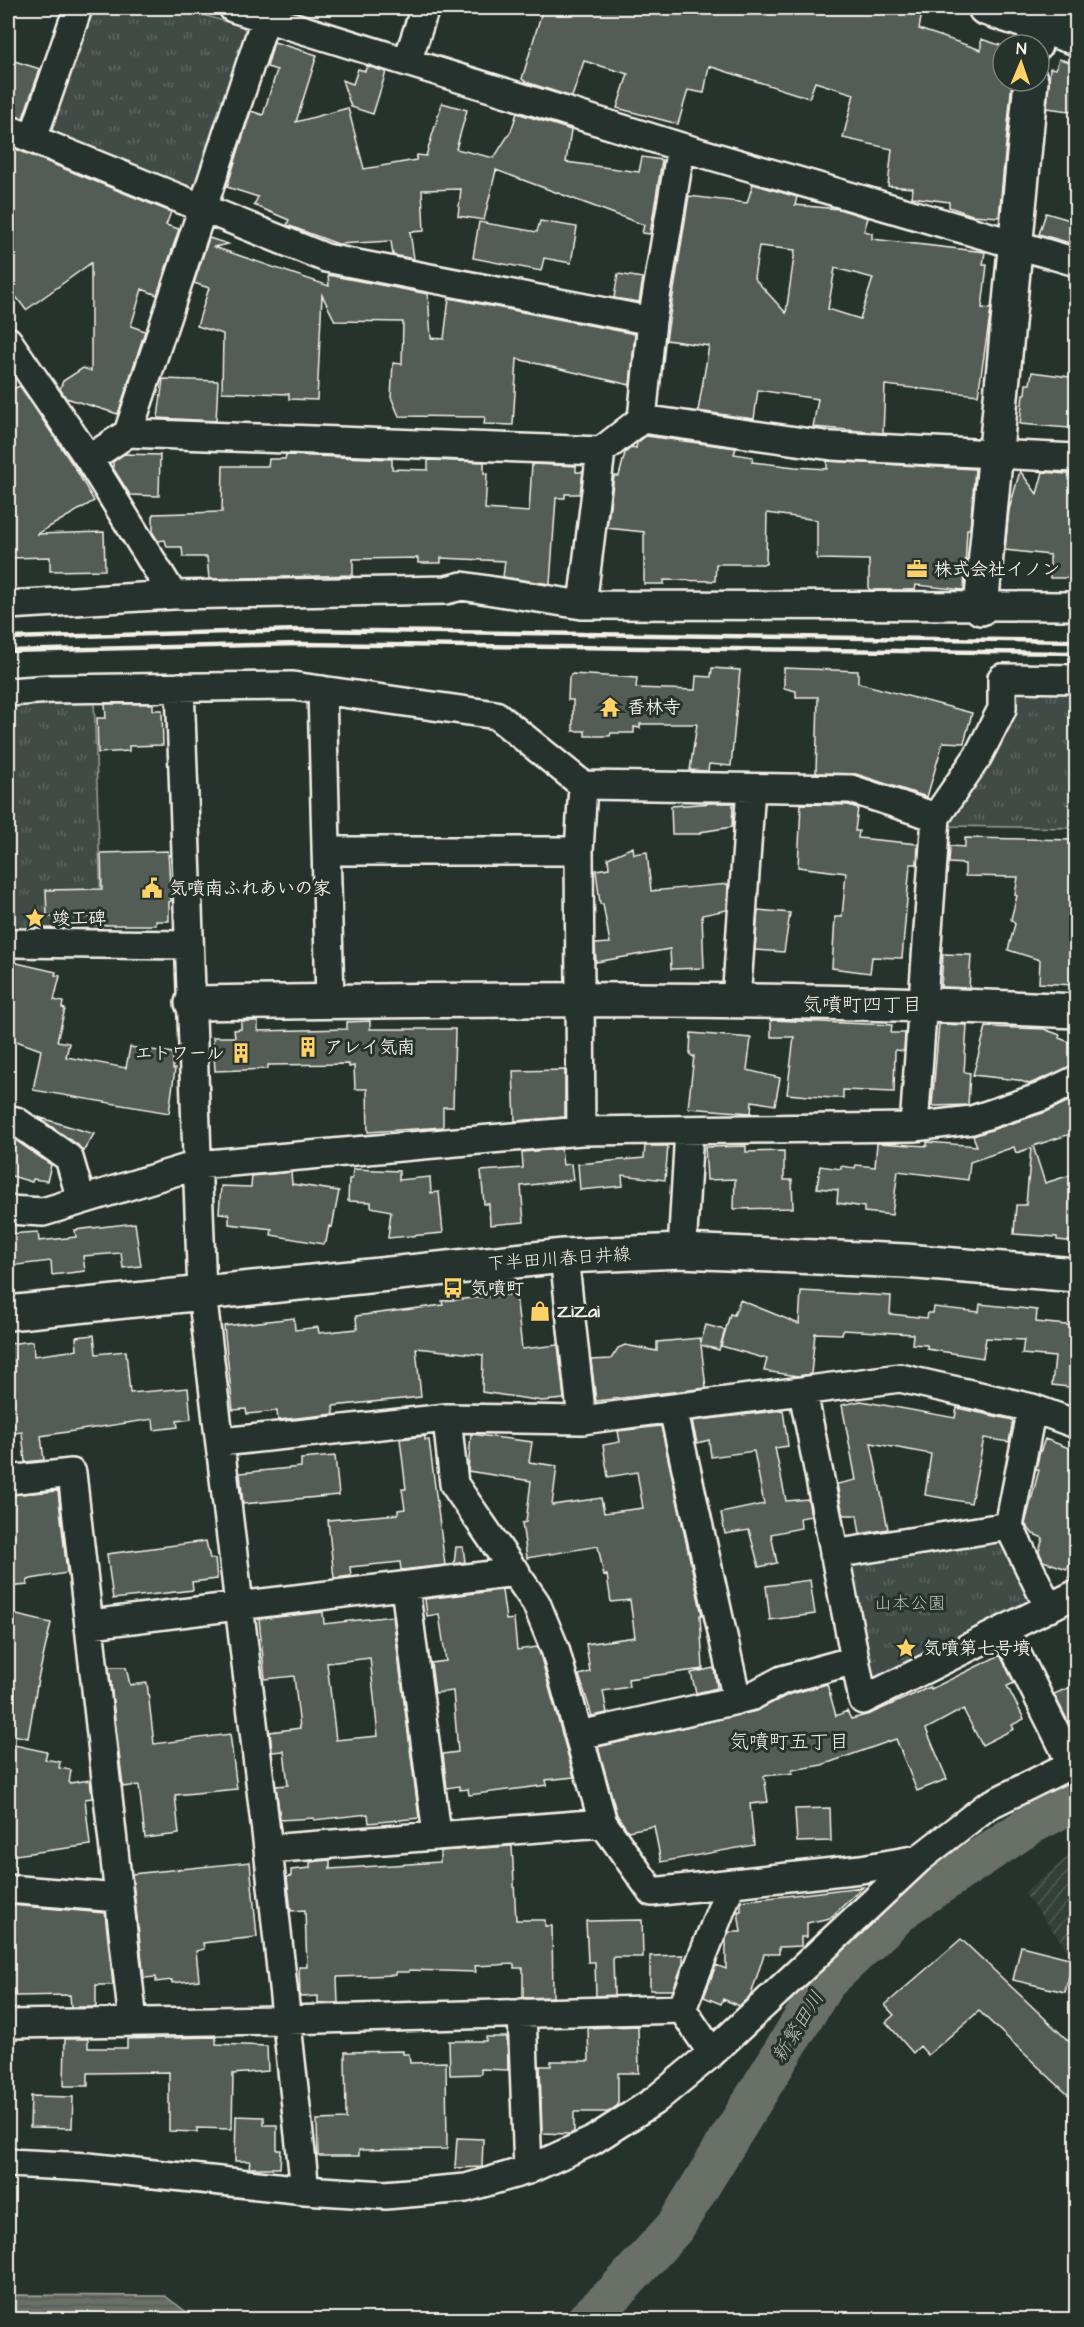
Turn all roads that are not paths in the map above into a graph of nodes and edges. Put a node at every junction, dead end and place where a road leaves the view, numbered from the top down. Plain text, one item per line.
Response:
1 (78, 8) edge
2 (233, 8) edge
3 (425, 8) edge
4 (985, 8) edge
5 (1077, 13) edge
6 (266, 17) junction
7 (1043, 21) edge
8 (1077, 38) edge
9 (407, 62) junction
10 (1030, 93) edge
11 (8, 129) edge
12 (33, 138) junction
13 (681, 147) junction
14 (202, 206) junction
15 (1015, 243) junction
16 (1077, 262) edge
17 (651, 321) junction
18 (8, 341) edge
19 (642, 418) junction
20 (128, 434) junction
21 (601, 451) junction
22 (997, 453) junction
23 (1077, 458) edge
24 (89, 459) junction
25 (172, 595) junction
26 (8, 605) edge
27 (582, 605) junction
28 (1077, 606) edge
29 (981, 608) junction
30 (1077, 679) edge
31 (180, 687) junction
32 (322, 690) junction
33 (8, 692) edge
34 (583, 785) junction
35 (751, 788) junction
36 (936, 817) junction
37 (326, 851) junction
38 (579, 851) junction
39 (8, 944) edge
40 (188, 945) junction
41 (330, 1001) junction
42 (736, 1001) junction
43 (580, 1002) junction
44 (192, 1003) junction
45 (923, 1003) junction
46 (1077, 1011) edge
47 (1077, 1080) edge
48 (8, 1119) edge
49 (914, 1127) junction
50 (689, 1130) junction
51 (581, 1131) junction
52 (197, 1165) junction
53 (81, 1199) junction
54 (8, 1210) edge
55 (682, 1251) junction
56 (564, 1256) junction
57 (1077, 1275) edge
58 (202, 1293) junction
59 (8, 1313) edge
60 (803, 1392) junction
61 (1032, 1408) junction
62 (673, 1409) junction
63 (447, 1418) junction
64 (582, 1420) junction
65 (1077, 1424) edge
66 (220, 1442) junction
67 (8, 1480) edge
68 (1009, 1526) junction
69 (834, 1554) junction
70 (516, 1572) junction
71 (405, 1587) junction
72 (1077, 1594) edge
73 (238, 1606) junction
74 (1049, 1608) junction
75 (91, 1624) junction
76 (1005, 1630) junction
77 (855, 1660) junction
78 (737, 1700) junction
79 (580, 1735) junction
80 (1074, 1764) edge
81 (603, 1823) junction
82 (438, 1834) junction
83 (268, 1849) junction
84 (919, 1859) junction
85 (732, 1884) junction
86 (8, 1889) edge
87 (119, 1898) junction
88 (682, 2009) junction
89 (522, 2013) junction
90 (286, 2020) junction
91 (133, 2022) junction
92 (8, 2024) edge
93 (712, 2053) junction
94 (8, 2163) edge
95 (528, 2170) junction
96 (305, 2190) junction

1 - 12 street
2 - 6 street
3 - 9 street
4 - 7 main road
5 - 7 main road
6 - 9 street
6 - 14 street
7 - 8 main road
9 - 13 street
10 - 15 main road
11 - 12 street
12 - 14 street
13 - 15 street
13 - 17 street
14 - 17 street
14 - 20 street
15 - 16 street
15 - 22 main road
17 - 19 street
18 - 24 street
19 - 21 street
19 - 22 street
20 - 21 street
20 - 24 street
21 - 27 street
22 - 23 street
22 - 29 main road
24 - 25 street
25 - 26 street
25 - 27 street
27 - 29 street
28 - 29 street
30 - 36 street
31 - 32 street
31 - 33 street
31 - 40 street
32 - 34 street
32 - 37 street
34 - 35 street
34 - 38 street
35 - 36 street
35 - 42 street
36 - 45 street
37 - 38 street
37 - 41 street
38 - 43 street
39 - 40 street
40 - 44 street
41 - 43 main road
41 - 44 main road
42 - 43 main road
42 - 45 main road
43 - 51 street
44 - 52 street
45 - 46 main road
45 - 49 street
47 - 49 street
48 - 53 street
49 - 50 street
50 - 51 street
50 - 55 street
51 - 52 street
52 - 53 street
52 - 58 street
53 - 54 street
55 - 56 main road, 下半田川春日井線
55 - 57 main road, 下半田川春日井線
56 - 58 main road, 下半田川春日井線
56 - 64 street
58 - 59 main road, 下半田川春日井線
58 - 66 street
60 - 61 street
60 - 62 street
60 - 69 street
61 - 65 street
61 - 68 street
62 - 64 street
62 - 78 street
63 - 64 street
63 - 66 street
63 - 70 street
66 - 73 street
67 - 75 street
68 - 69 street
68 - 74 street
69 - 77 street
70 - 71 street
70 - 79 street
71 - 73 street
71 - 82 street
72 - 74 street
73 - 75 street
73 - 83 street
74 - 76 street
75 - 87 street
76 - 77 street
76 - 80 street
77 - 78 street
78 - 79 street
79 - 81 street
80 - 84 street
81 - 82 street
81 - 85 street
82 - 83 street
83 - 90 street
84 - 85 street
84 - 93 street
85 - 88 street
86 - 87 street
87 - 91 street
88 - 89 street
88 - 93 street
89 - 90 street
89 - 95 street
90 - 91 street
90 - 96 street
91 - 92 street
93 - 95 street
94 - 96 street
95 - 96 street

